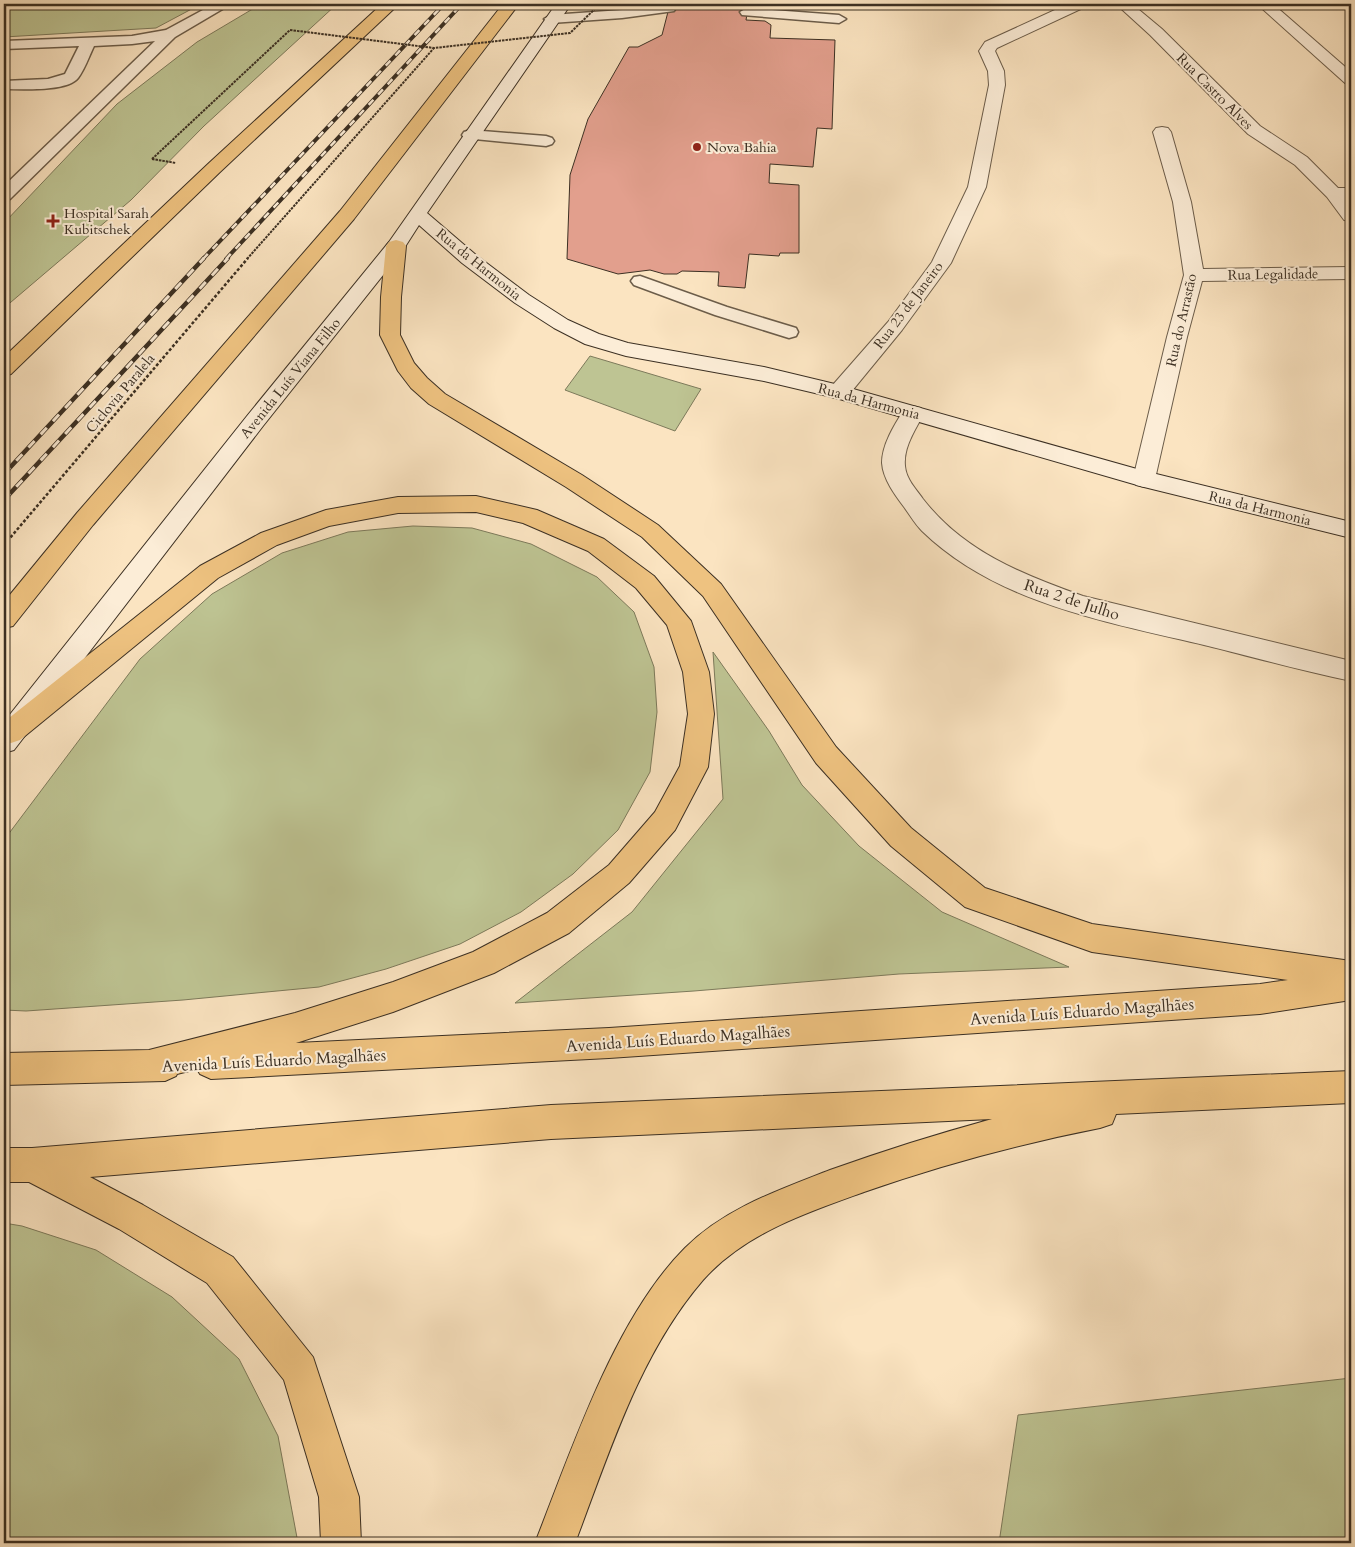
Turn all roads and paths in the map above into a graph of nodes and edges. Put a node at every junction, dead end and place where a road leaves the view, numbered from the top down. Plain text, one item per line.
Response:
1 (224, 4) edge
2 (391, 4) edge
3 (511, 4) edge
4 (600, 4) edge
5 (1080, 4) edge
6 (1123, 4) edge
7 (1264, 4) edge
8 (669, 8) dead end
9 (562, 9) edge
10 (747, 12) dead end
11 (839, 19) dead end
12 (170, 34) junction
13 (89, 41) junction
14 (4, 45) edge
15 (434, 48) junction
16 (1351, 80) edge
17 (4, 85) edge
18 (1162, 132) dead end
19 (470, 135) junction
20 (546, 141) dead end
21 (152, 159) dead end
22 (1342, 193) edge
23 (4, 195) edge
24 (418, 214) junction
25 (1351, 216) edge
26 (396, 246) junction
27 (1351, 272) edge
28 (1194, 275) junction
29 (640, 281) dead end
30 (789, 332) dead end
31 (4, 369) edge
32 (839, 392) junction
33 (913, 413) junction
34 (1144, 479) junction
35 (1351, 530) edge
36 (4, 545) edge
37 (4, 618) edge
38 (1351, 671) edge
39 (7, 737) edge
40 (1351, 975) edge
41 (1351, 986) edge
42 (147, 1066) junction
43 (4, 1070) edge
44 (1351, 1087) edge
45 (1255, 1091) junction
46 (18, 1165) edge
47 (342, 1543) edge
48 (555, 1543) edge

1 - 12 lane
2 - 31 main road
3 - 37 main road
4 - 15 path, bridge
5 - 32 street, Rua 23 de Janeiro
6 - 22 street, Rua Castro Alves
7 - 16 street
8 - 9 lane
9 - 19 street, Avenida Luís Viana Filho
10 - 11 lane
12 - 13 lane
12 - 23 lane
13 - 14 lane
13 - 17 lane
15 - 21 path, bridge
15 - 36 path, Ciclovia Paralela
18 - 28 street, Rua do Arrastão
19 - 20 lane
19 - 24 street, Avenida Luís Viana Filho
22 - 25 street
24 - 26 street, Avenida Luís Viana Filho
24 - 32 street, Rua da Harmonia
26 - 39 street, Avenida Luís Viana Filho
26 - 40 main road
27 - 28 street, Rua Legalidade
28 - 34 street, Rua do Arrastão
29 - 30 lane
32 - 33 street, Rua da Harmonia
33 - 34 street, Rua da Harmonia
33 - 38 street, Rua 2 de Julho
34 - 35 street, Rua da Harmonia
39 - 42 main road
41 - 42 main road, Avenida Luís Eduardo Magalhães
42 - 43 main road, Avenida Luís Eduardo Magalhães
44 - 45 main road
45 - 46 main road
45 - 48 main road
46 - 47 main road

